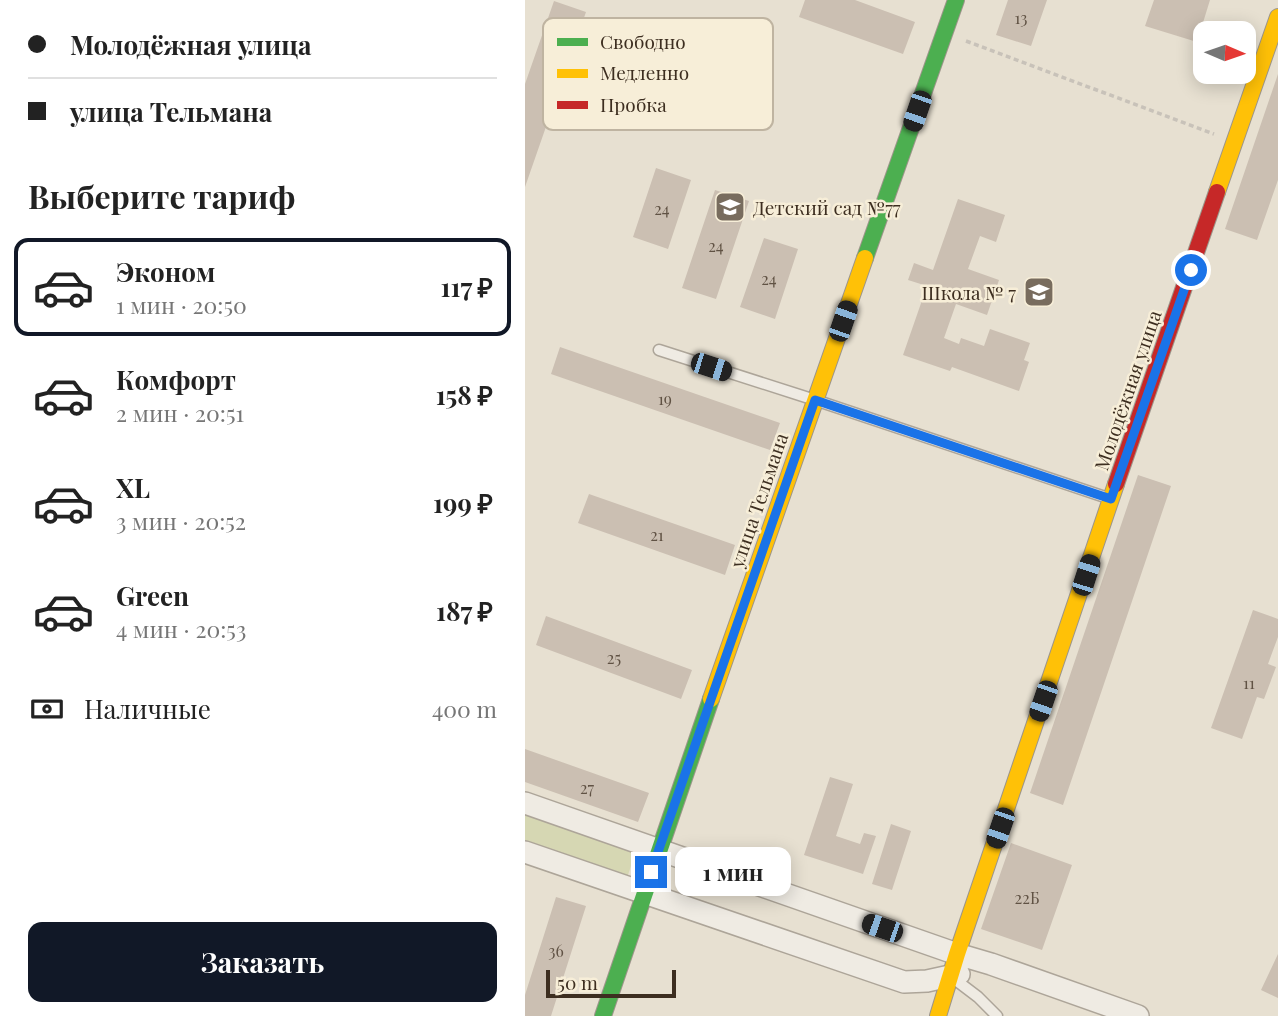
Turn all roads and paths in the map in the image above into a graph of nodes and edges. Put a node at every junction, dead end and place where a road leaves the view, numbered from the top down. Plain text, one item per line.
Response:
1 (957, 0) edge
2 (1278, 17) edge
3 (944, 33) junction
4 (1235, 142) junction
5 (659, 350) dead end
6 (815, 400) junction
7 (1111, 499) junction
8 (525, 803) edge
9 (658, 850) junction
10 (525, 852) edge
11 (645, 894) junction
12 (957, 954) junction
13 (991, 964) junction
14 (951, 976) junction
15 (603, 1016) edge
16 (938, 1016) edge
17 (997, 1016) edge
18 (1138, 1016) edge

1 - 3 street, улица Тельмана
2 - 4 street, Молодёжная улица
3 - 4 path
3 - 6 street, улица Тельмана
4 - 7 street, Молодёжная улица
5 - 6 lane
6 - 7 lane
6 - 9 street, улица Тельмана
7 - 12 street, Молодёжная улица
8 - 9 street
9 - 11 street, улица Тельмана
9 - 12 street
10 - 11 street
11 - 14 street
11 - 15 street, улица Тельмана
12 - 13 street
12 - 14 street, Молодёжная улица
13 - 14 street
13 - 18 street
14 - 16 street, Молодёжная улица
14 - 17 lane

